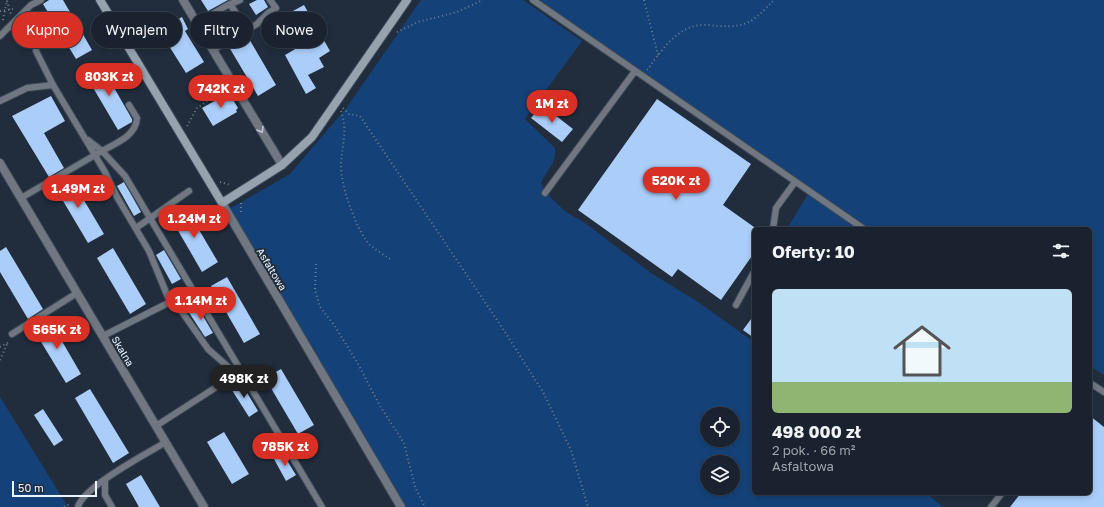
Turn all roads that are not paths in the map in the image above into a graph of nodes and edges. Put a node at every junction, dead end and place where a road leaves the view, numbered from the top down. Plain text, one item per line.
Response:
1 (41, 0) edge
2 (100, 0) edge
3 (183, 0) edge
4 (240, 0) edge
5 (270, 0) edge
6 (407, 0) edge
7 (533, 0) edge
8 (32, 2) edge
9 (230, 4) junction
10 (190, 12) edge
11 (216, 12) edge
12 (235, 12) edge
13 (1, 34) edge
14 (213, 50) joint
15 (36, 51) road end
16 (635, 71) junction
17 (53, 85) junction
18 (0, 101) edge
19 (129, 105) dead end
20 (85, 138) junction
21 (102, 151) junction
22 (95, 155) junction
23 (0, 163) edge
24 (282, 165) junction
25 (795, 182) junction
26 (189, 191) dead end
27 (545, 193) dead end
28 (21, 198) junction
29 (222, 203) junction
30 (151, 219) junction
31 (773, 227) edge
32 (861, 227) edge
33 (136, 228) junction
34 (752, 276) edge
35 (195, 292) junction
36 (77, 293) junction
37 (170, 302) junction
38 (736, 305) dead end
39 (12, 334) dead end
40 (102, 336) junction
41 (236, 370) junction
42 (1092, 384) edge
43 (1104, 392) edge
44 (156, 426) junction
45 (166, 442) junction
46 (105, 480) junction
47 (1000, 495) edge
48 (78, 507) edge
49 (112, 507) edge
50 (204, 507) edge
51 (322, 507) edge
52 (401, 507) edge
53 (991, 507) edge

1 - 8 lane
2 - 29 street, Asfaltowa
3 - 10 street
4 - 9 lane
5 - 14 lane
6 - 24 street
7 - 16 lane
8 - 13 lane
9 - 11 lane
9 - 12 lane
14 -> 24 street
15 - 17 lane
16 - 25 lane
16 - 27 lane
17 - 18 lane
17 - 20 lane
19 - 21 lane
20 - 21 lane
20 - 22 lane
21 - 22 lane
21 - 30 lane
22 - 28 lane
22 - 33 lane
23 - 28 street, Skalna
24 - 29 street
25 - 31 lane
25 - 32 lane
26 - 30 lane
28 - 36 street, Skalna
29 - 52 street, Asfaltowa
30 - 33 lane
30 - 35 lane
33 - 37 lane
34 - 38 lane
35 - 37 lane
35 - 41 lane
36 - 39 lane
36 - 40 street, Skalna
37 - 40 lane
37 - 41 lane
40 - 44 street, Skalna
41 - 44 lane
41 - 51 lane
42 - 43 lane
44 - 45 street, Skalna
45 - 46 lane
45 - 50 street, Skalna
46 - 48 lane
46 - 49 lane
47 - 53 lane

